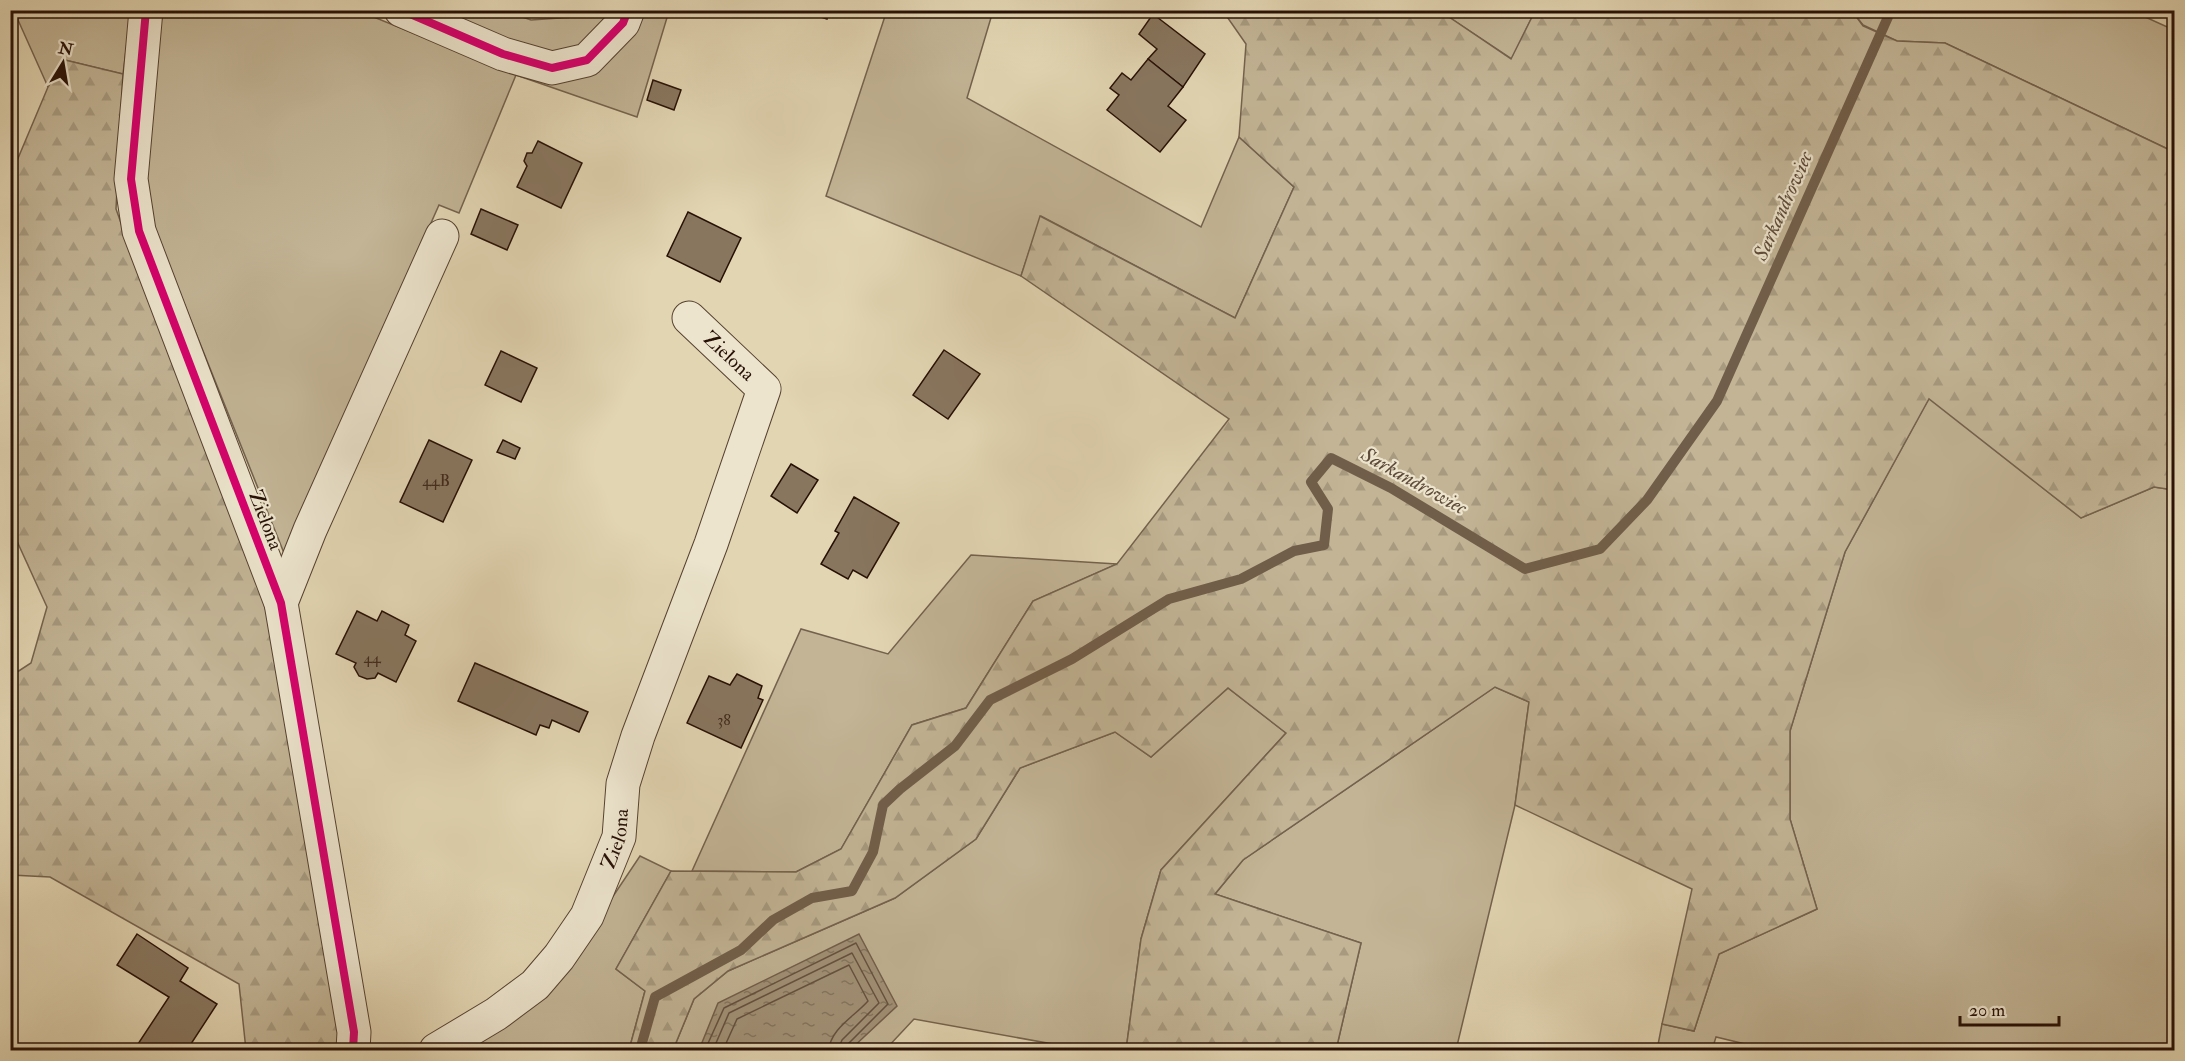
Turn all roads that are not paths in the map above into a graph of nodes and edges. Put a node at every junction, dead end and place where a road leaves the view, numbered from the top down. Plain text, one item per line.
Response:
1 (146, 10) edge
2 (401, 10) edge
3 (628, 10) edge
4 (442, 236) dead end
5 (688, 318) dead end
6 (281, 603) junction
7 (353, 1050) edge
8 (436, 1050) edge

1 - 6 street, Zielona
2 - 3 street
4 - 6 street, Zielona
5 - 8 street, Zielona
6 - 7 street, Zielona

